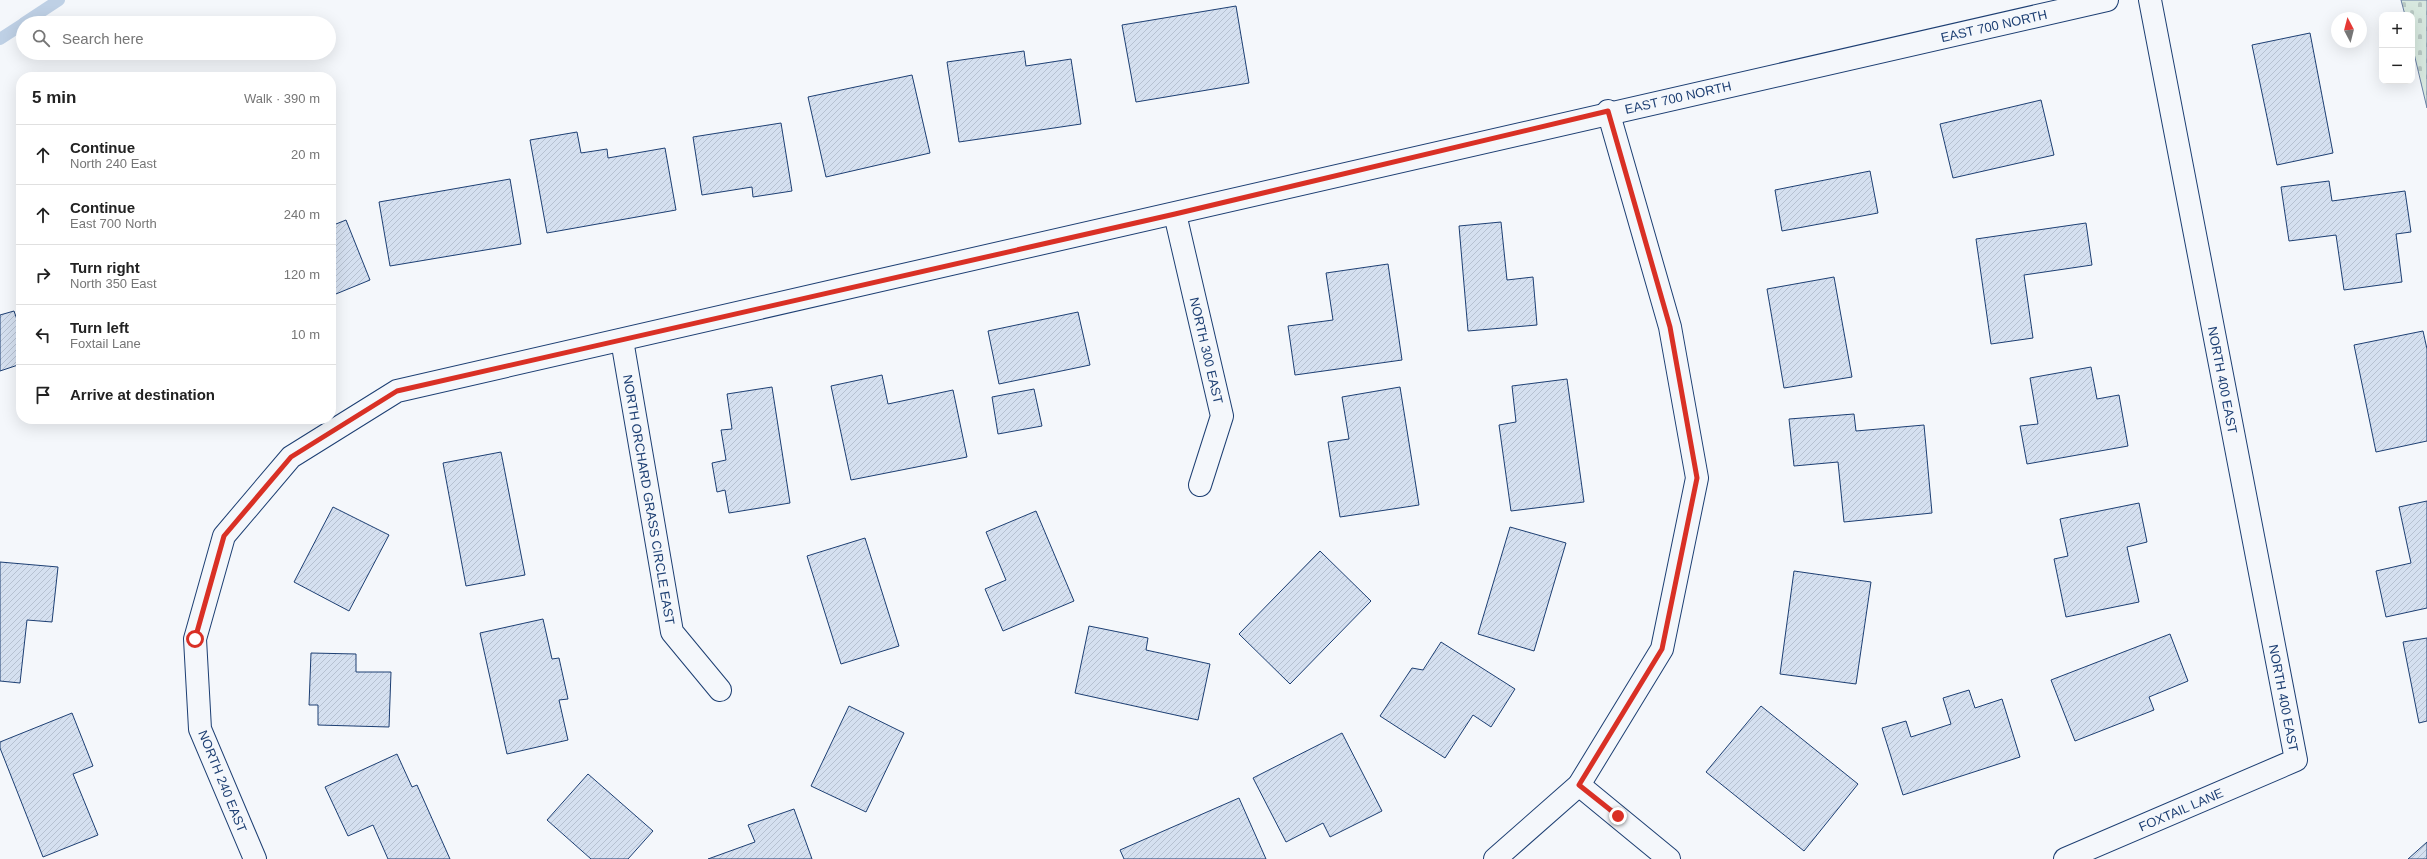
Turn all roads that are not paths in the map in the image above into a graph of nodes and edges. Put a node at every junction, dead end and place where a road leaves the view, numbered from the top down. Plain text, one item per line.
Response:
1 (2107, 0) edge
2 (2150, 0) edge
3 (1608, 111) junction
4 (1175, 214) junction
5 (622, 340) junction
6 (1200, 485) dead end
7 (224, 536) joint
8 (720, 690) dead end
9 (2296, 760) joint
10 (1579, 785) junction
11 (255, 859) edge
12 (1495, 859) edge
13 (1669, 859) edge
14 (2065, 859) edge

1 - 3 street, EAST 700 NORTH
2 - 9 street, NORTH 400 EAST
3 - 4 street, EAST 700 NORTH
3 - 10 street
4 - 5 street, EAST 700 NORTH
4 - 6 street, NORTH 300 EAST
5 - 7 street, EAST 700 NORTH
5 - 8 street, NORTH ORCHARD GRASS CIRCLE EAST
7 - 11 street, NORTH 240 EAST
9 - 14 street, FOXTAIL LANE
10 - 12 street
10 - 13 street

